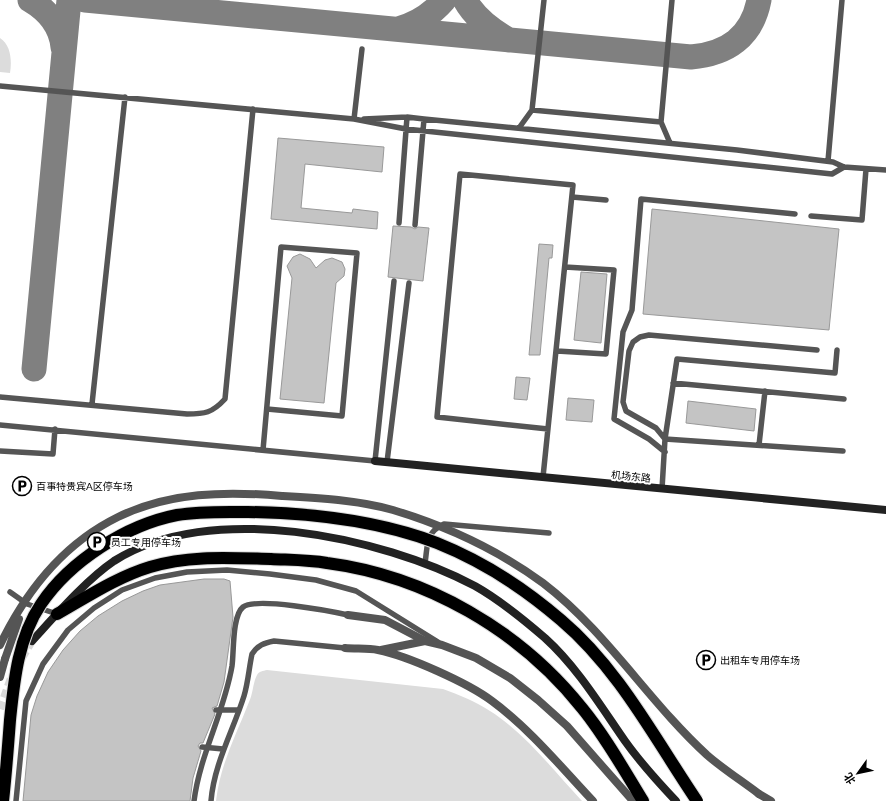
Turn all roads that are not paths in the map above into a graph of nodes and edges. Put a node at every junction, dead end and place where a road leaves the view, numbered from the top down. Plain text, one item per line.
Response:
1 (544, 0) edge
2 (672, 0) edge
3 (842, 0) edge
4 (362, 49) dead end
5 (0, 86) edge
6 (125, 97) junction
7 (253, 109) junction
8 (532, 110) junction
9 (407, 117) junction
10 (424, 118) junction
11 (354, 119) junction
12 (661, 122) junction
13 (519, 128) junction
14 (406, 129) junction
15 (422, 130) junction
16 (670, 143) junction
17 (831, 161) junction
18 (844, 167) junction
19 (866, 169) junction
20 (886, 170) edge
21 (572, 197) junction
22 (606, 200) dead end
23 (795, 214) dead end
24 (812, 216) dead end
25 (400, 224) dead end
26 (414, 225) dead end
27 (564, 267) junction
28 (394, 281) dead end
29 (409, 283) dead end
30 (817, 350) dead end
31 (837, 350) dead end
32 (557, 351) junction
33 (673, 383) junction
34 (765, 391) junction
35 (0, 397) edge
36 (844, 399) dead end
37 (92, 404) junction
38 (266, 409) junction
39 (0, 425) edge
40 (56, 429) junction
41 (548, 429) junction
42 (665, 439) junction
43 (759, 445) junction
44 (263, 450) junction
45 (843, 451) dead end
46 (0, 452) edge
47 (665, 452) junction
48 (375, 461) junction
49 (387, 462) junction
50 (543, 477) junction
51 (662, 489) junction
52 (886, 510) edge
53 (420, 533) dead end
54 (549, 533) dead end
55 (429, 537) junction
56 (425, 563) junction
57 (10, 592) dead end
58 (27, 600) junction
59 (40, 605) junction
60 (57, 614) junction
61 (348, 615) joint
62 (32, 641) joint
63 (425, 641) junction
64 (0, 645) edge
65 (442, 645) junction
66 (345, 648) joint
67 (378, 650) junction
68 (5, 659) junction
69 (0, 677) edge
70 (216, 710) dead end
71 (238, 710) junction
72 (202, 747) dead end
73 (223, 749) junction
74 (3, 801) edge
75 (16, 801) edge
76 (194, 801) edge
77 (211, 801) edge
78 (593, 801) edge
79 (633, 801) edge
80 (643, 801) edge
81 (676, 801) edge
82 (697, 801) edge
83 (771, 801) edge

1 - 8 lane
2 - 12 lane
3 - 17 lane
4 - 11 lane
5 - 6 lane
6 - 7 lane
6 - 37 lane
7 - 11 lane
7 - 37 lane
8 - 12 lane
8 - 13 lane
9 - 10 lane
9 - 11 lane
9 - 14 lane
10 - 13 lane
10 - 15 lane
11 - 14 lane
12 - 16 lane
13 - 16 lane
14 - 15 lane
14 - 25 lane
15 - 18 lane
15 - 26 lane
16 - 17 lane
17 - 18 lane
18 - 19 lane
19 - 20 lane
19 - 24 lane
21 - 22 lane
21 - 27 lane
21 - 41 lane
23 - 47 lane
27 - 32 lane
27 - 32 lane
28 - 48 lane
29 - 49 lane
30 - 42 lane
31 - 33 lane
32 - 41 lane
33 - 34 lane
33 - 42 lane
34 - 36 lane
34 - 43 lane
35 - 37 lane
38 - 38 lane
38 - 44 lane
39 - 40 lane
40 - 44 lane
40 - 46 lane
41 - 50 lane
42 - 43 lane
42 - 47 lane
43 - 45 lane
44 - 48 lane
47 - 51 lane
48 - 49 main road, 机场东路
49 - 50 main road, 机场东路
50 - 51 main road, 机场东路
51 - 52 main road, 机场东路
53 - 55 lane
54 - 55 lane
55 - 56 lane
56 - 60 main road
56 - 81 main road
57 - 58 lane
58 - 60 lane
58 - 62 lane
58 - 64 street, bridge
58 - 68 street, bridge
58 - 83 street, bridge
59 - 68 street, bridge
59 - 74 highway, bridge
59 - 82 highway, bridge
60 - 62 main road
60 - 80 highway
61 - 63 street
61 - 76 lane
63 - 65 street
63 - 67 street
65 - 75 lane
65 - 79 street
66 - 67 street
66 - 71 lane
67 - 78 street
68 - 69 street
70 - 71 lane, bridge
71 - 73 lane
72 - 73 lane, bridge
73 - 77 lane

